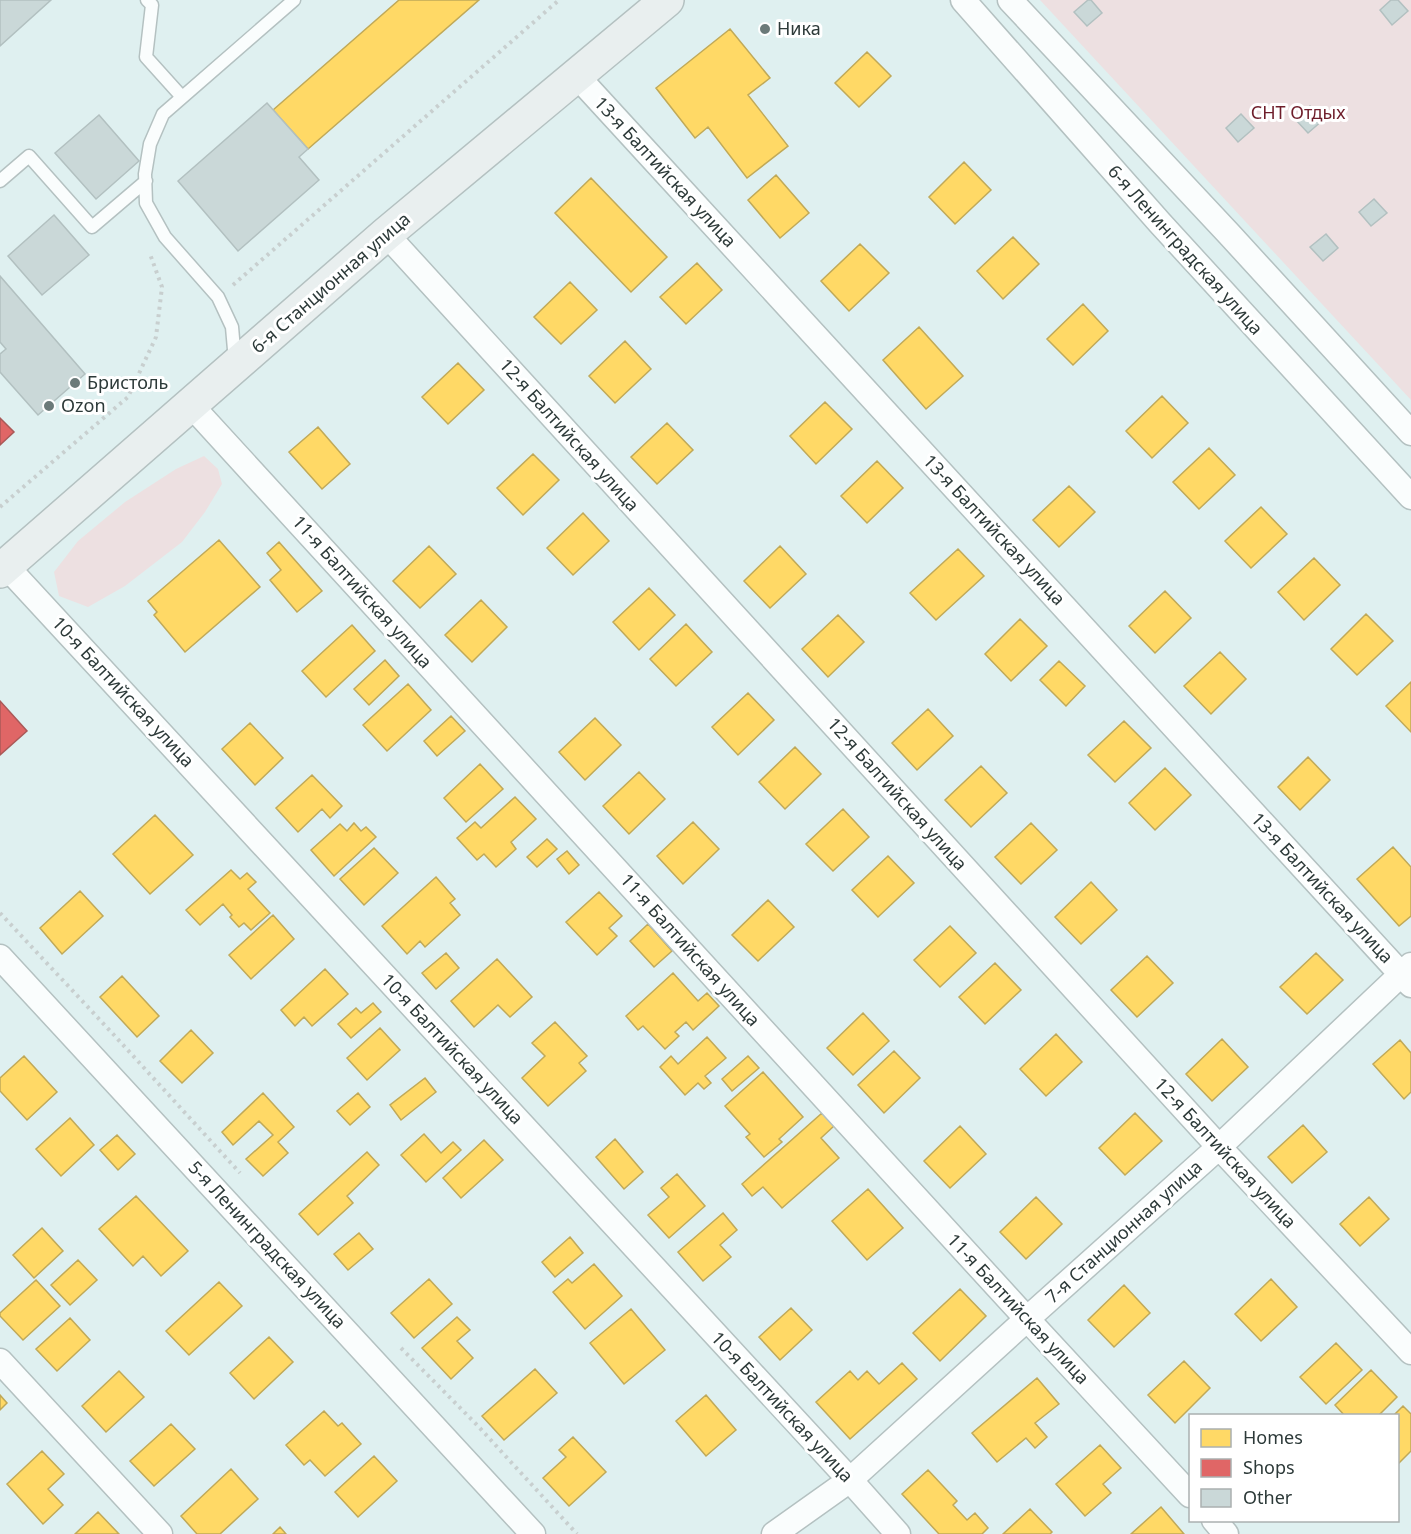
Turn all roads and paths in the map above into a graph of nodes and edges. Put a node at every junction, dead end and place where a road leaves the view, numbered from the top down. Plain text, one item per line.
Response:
1 (147, 0) edge
2 (294, 0) edge
3 (559, 0) edge
4 (667, 0) edge
5 (963, 0) edge
6 (1010, 0) edge
7 (576, 75) junction
8 (182, 97) junction
9 (0, 181) edge
10 (146, 181) junction
11 (386, 234) junction
12 (146, 244) dead end
13 (218, 297) junction
14 (236, 365) junction
15 (190, 404) junction
16 (1411, 433) edge
17 (1411, 497) edge
18 (0, 507) edge
19 (2, 566) edge
20 (0, 913) edge
21 (0, 957) edge
22 (1408, 975) edge
23 (1219, 1147) junction
24 (243, 1177) dead end
25 (1027, 1318) junction
26 (398, 1344) dead end
27 (1411, 1352) edge
28 (0, 1361) edge
29 (850, 1480) junction
30 (1189, 1493) edge
31 (1215, 1522) edge
32 (160, 1534) edge
33 (533, 1534) edge
34 (578, 1534) edge
35 (774, 1534) edge
36 (898, 1534) edge
37 (1226, 1534) edge

1 - 8 lane
2 - 8 lane
3 - 13 path
4 - 7 main road, 6-я Станционная улица
5 - 17 street, 6-я Ленинградская улица
6 - 16 street
7 - 11 main road, 6-я Станционная улица
7 - 22 street, 13-я Балтийская улица
8 - 10 lane
9 - 10 lane
10 - 13 lane
11 - 14 main road, 6-я Станционная улица
11 - 23 street, 12-я Балтийская улица
12 - 18 path
13 - 14 lane
14 - 15 main road, 6-я Станционная улица
15 - 19 main road, 6-я Станционная улица
15 - 25 street, 11-я Балтийская улица
19 - 29 street, 10-я Балтийская улица
20 - 24 path
21 - 33 street, 5-я Ленинградская улица
22 - 23 street, 7-я Станционная улица
23 - 25 street, 7-я Станционная улица
23 - 27 street, 12-я Балтийская улица
25 - 29 street, 7-я Станционная улица
25 - 30 street, 11-я Балтийская улица
26 - 34 path
28 - 32 street
29 - 35 street, 7-я Станционная улица
29 - 36 street, 10-я Балтийская улица
31 - 37 street

